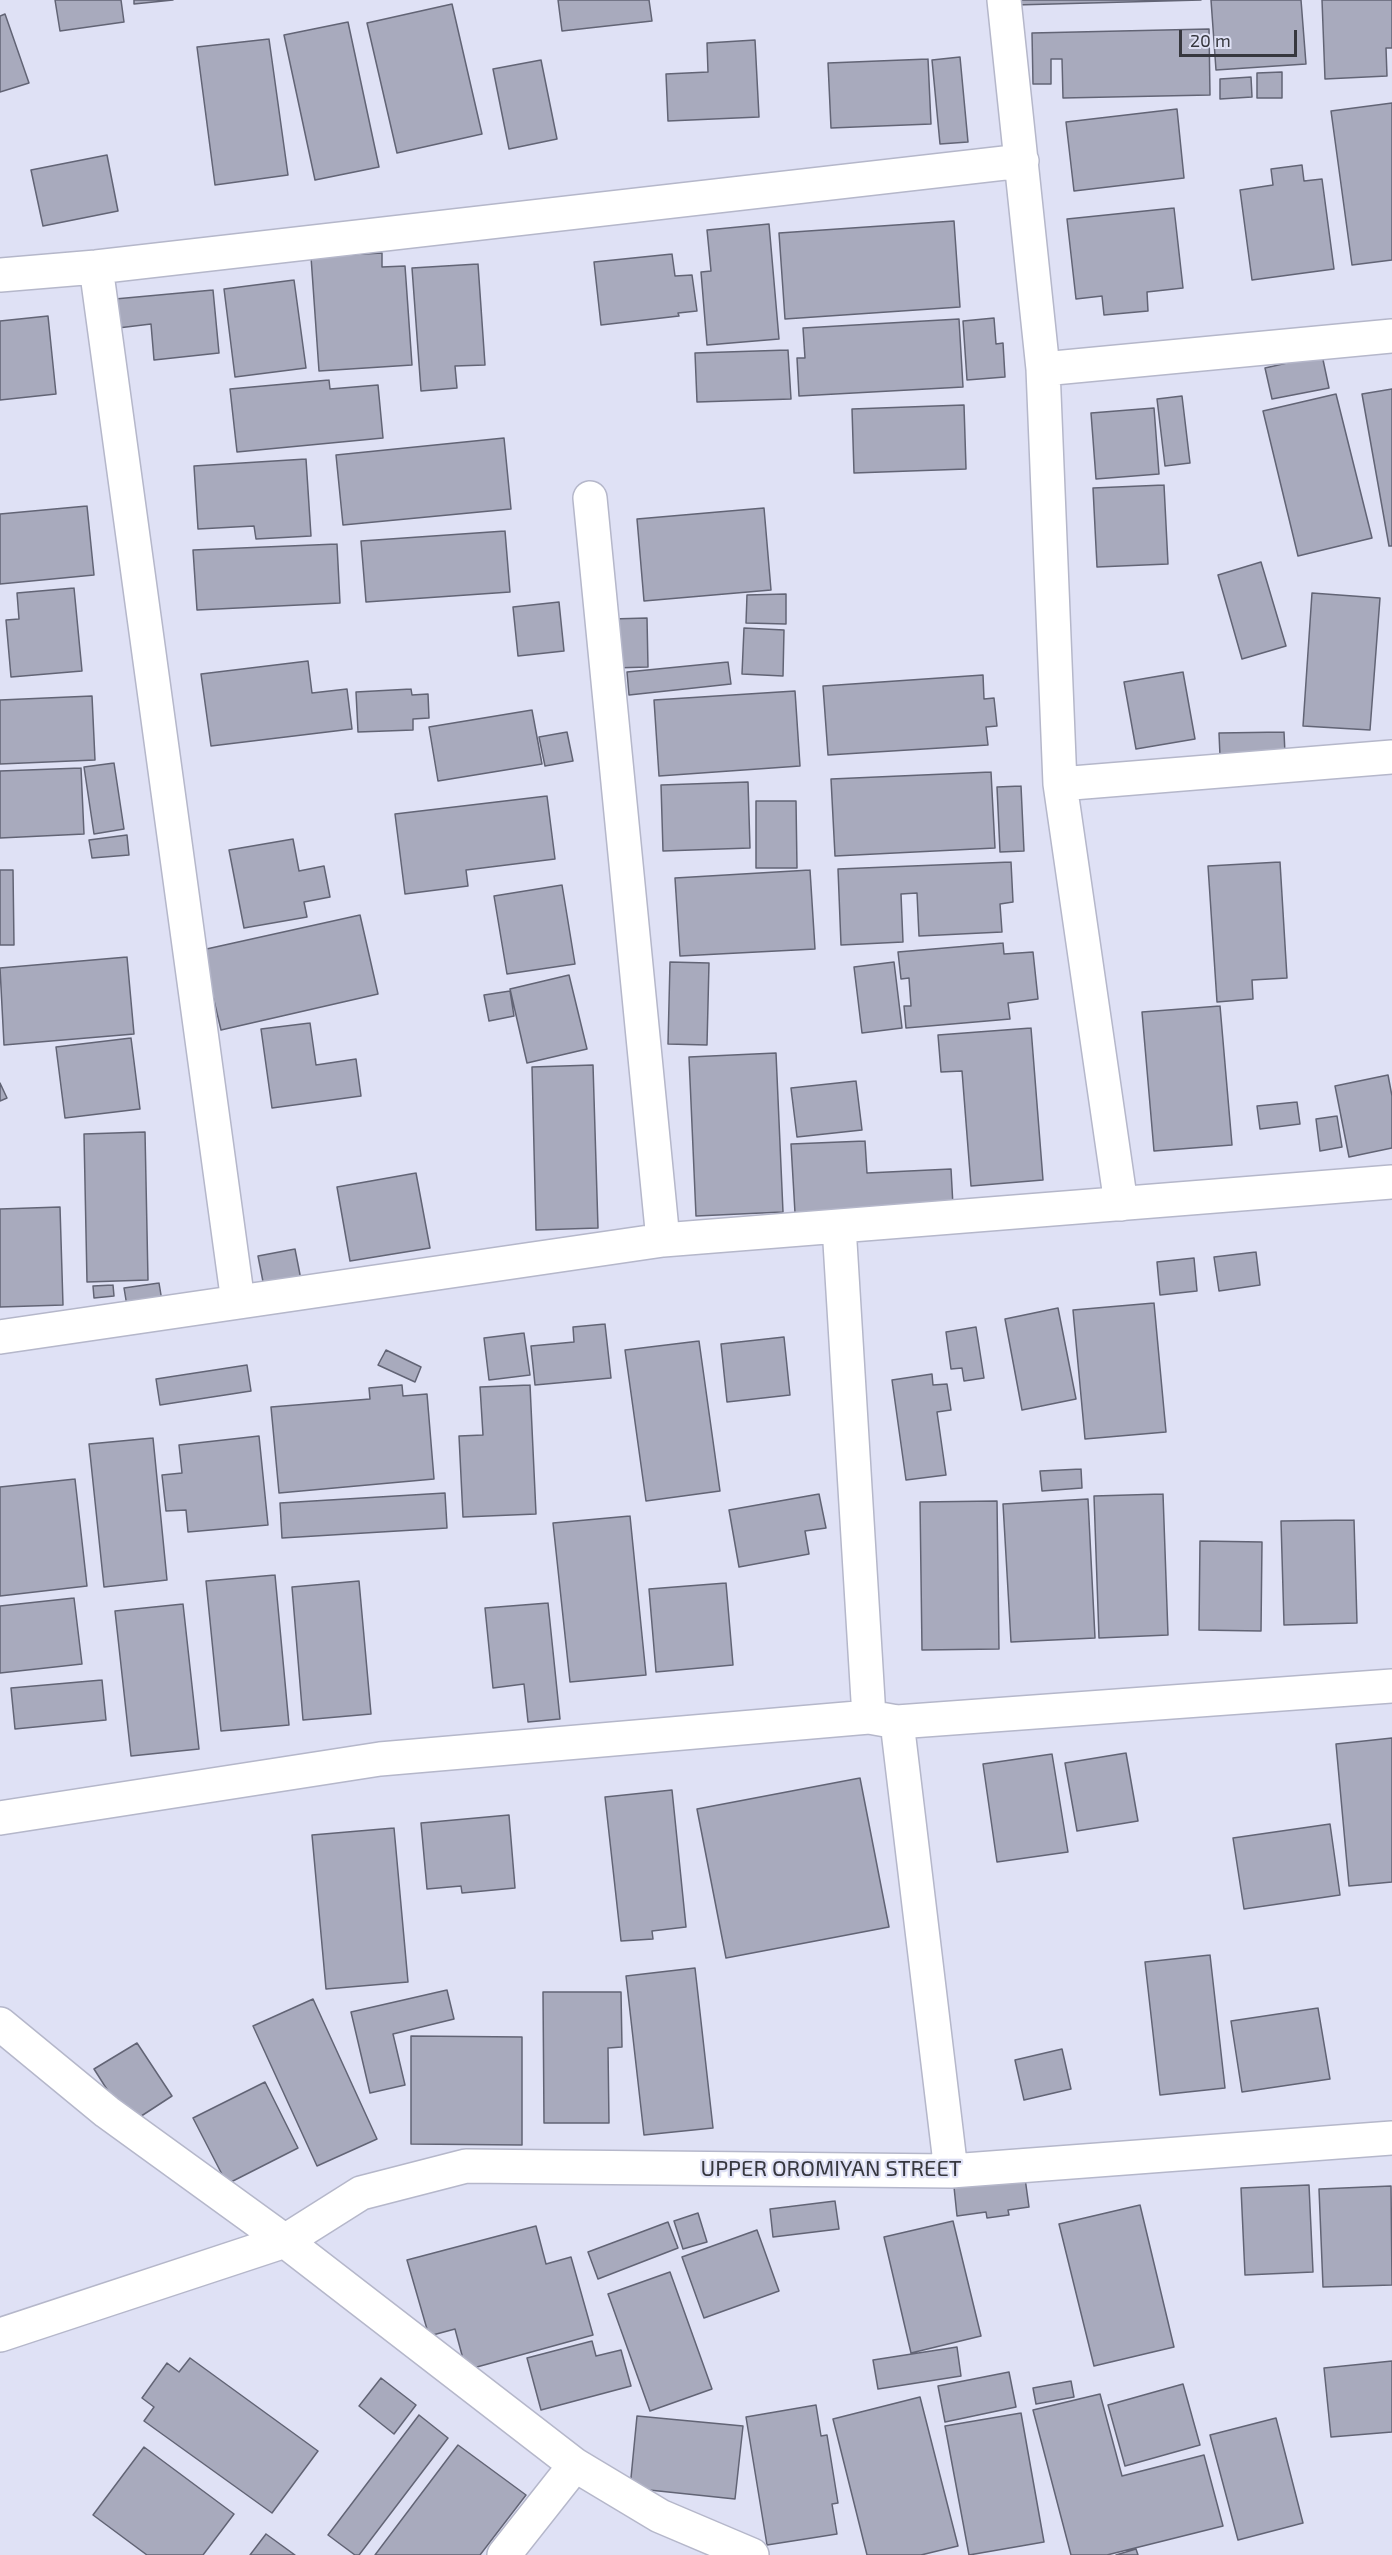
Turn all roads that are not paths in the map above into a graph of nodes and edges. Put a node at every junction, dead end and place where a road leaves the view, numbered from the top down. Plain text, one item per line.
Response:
1 (1004, 0) edge
2 (1022, 160) junction
3 (96, 267) junction
4 (0, 275) edge
5 (1392, 336) edge
6 (1043, 369) junction
7 (590, 498) dead end
8 (1392, 757) edge
9 (1060, 784) junction
10 (1392, 1182) edge
11 (1121, 1204) junction
12 (839, 1226) junction
13 (663, 1240) junction
14 (238, 1302) junction
15 (0, 1337) edge
16 (1392, 1686) edge
17 (883, 1719) junction
18 (0, 1818) edge
19 (0, 2024) edge
20 (1392, 2138) edge
21 (951, 2171) junction
22 (285, 2241) junction
23 (0, 2335) edge
24 (575, 2465) junction
25 (504, 2555) edge
26 (752, 2555) edge

1 - 2 street
2 - 3 street
2 - 6 street
3 - 4 street
3 - 14 street
5 - 6 street
6 - 9 street
7 - 13 street
8 - 9 street
9 - 11 street
10 - 11 street
11 - 12 street
12 - 13 street
12 - 17 street
13 - 14 street
14 - 15 street
16 - 17 street
17 - 18 street
17 - 21 street
19 - 22 street
20 - 21 street, UPPER OROMIYAN STREET
21 - 22 street, UPPER OROMIYAN STREET
22 - 23 street, UPPER OROMIYAN STREET
22 - 24 street
24 - 25 street
24 - 26 street

